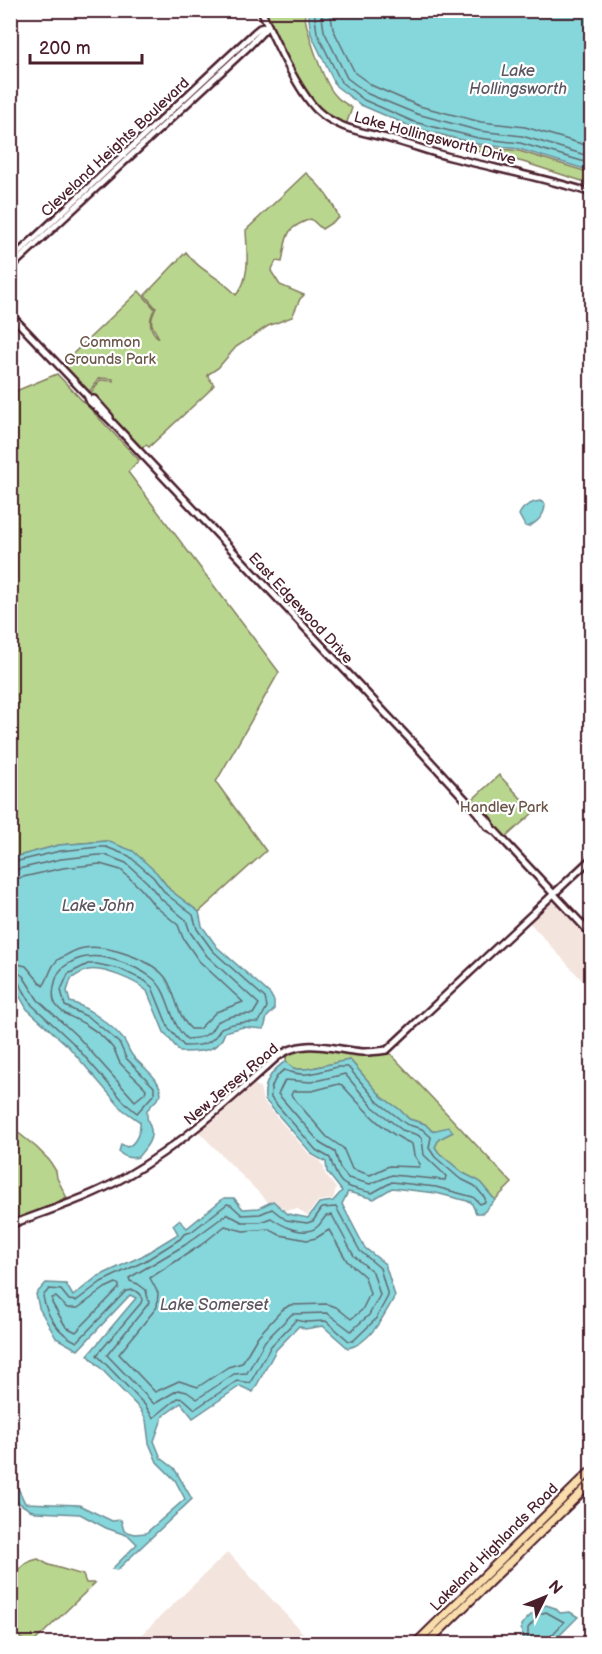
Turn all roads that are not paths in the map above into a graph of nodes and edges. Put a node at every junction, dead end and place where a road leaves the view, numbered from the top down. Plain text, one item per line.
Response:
1 (261, 10) edge
2 (268, 26) junction
3 (591, 193) edge
4 (59, 219) junction
5 (10, 261) edge
6 (10, 268) edge
7 (10, 314) edge
8 (591, 858) edge
9 (553, 894) junction
10 (591, 935) edge
11 (10, 1226) edge
12 (591, 1470) edge
13 (591, 1482) edge
14 (494, 1566) junction
15 (473, 1598) junction
16 (460, 1599) junction
17 (415, 1644) edge
18 (426, 1644) edge

1 - 2 street, Lake Hollingsworth Drive
2 - 3 street, Lake Hollingsworth Drive
2 - 4 street, Cleveland Heights Boulevard
4 - 5 street, Cleveland Heights Boulevard
4 - 6 street, Cleveland Heights Boulevard
7 - 9 street, East Edgewood Drive
8 - 9 street, New Jersey Road
9 - 10 street, East Edgewood Drive
9 - 11 street, New Jersey Road
12 - 14 main road, Lakeland Highlands Road
13 - 15 main road, Lakeland Highlands Road
14 - 15 main road
14 - 16 main road, Lakeland Highlands Road
15 - 16 main road
15 - 18 main road, Lakeland Highlands Road
16 - 17 main road, Lakeland Highlands Road

